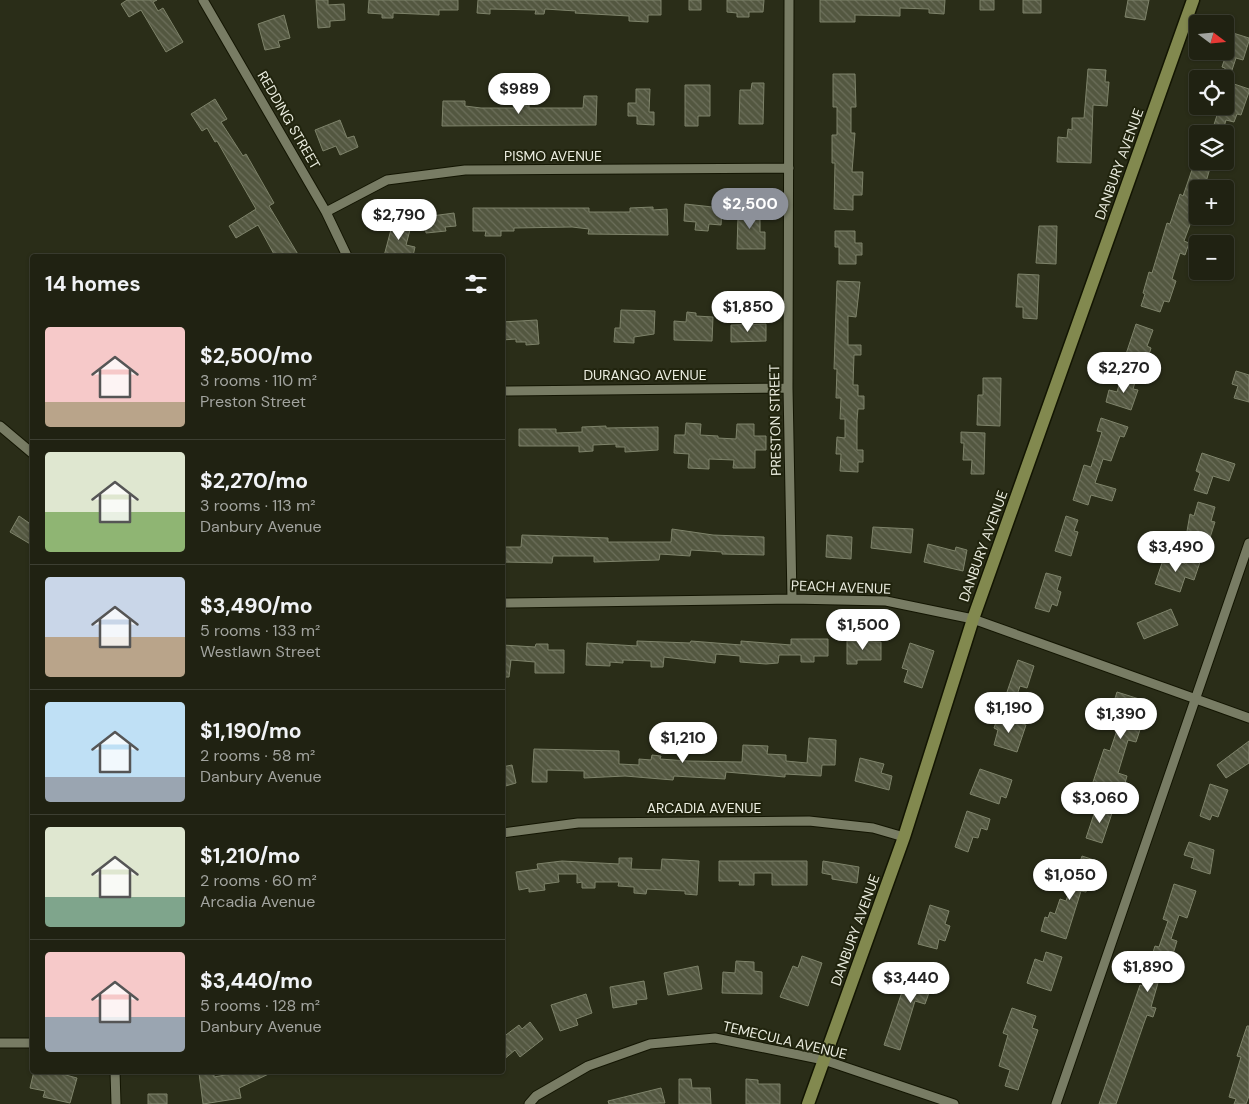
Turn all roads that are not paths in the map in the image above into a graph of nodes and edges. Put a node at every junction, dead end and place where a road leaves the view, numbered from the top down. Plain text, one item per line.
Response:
1 (203, 0) edge
2 (789, 0) edge
3 (1194, 0) edge
4 (789, 168) junction
5 (326, 212) junction
6 (346, 254) edge
7 (788, 388) junction
8 (505, 391) edge
9 (0, 426) edge
10 (30, 451) edge
11 (1249, 543) edge
12 (792, 599) junction
13 (505, 603) edge
14 (973, 619) junction
15 (1195, 700) junction
16 (1249, 718) edge
17 (505, 833) edge
18 (904, 836) junction
19 (0, 1043) edge
20 (30, 1043) edge
21 (824, 1060) junction
22 (115, 1074) edge
23 (116, 1104) edge
24 (529, 1104) edge
25 (808, 1104) edge
26 (954, 1104) edge
27 (1056, 1104) edge

1 - 5 street, REDDING STREET
2 - 4 street, PRESTON STREET
3 - 14 street, DANBURY AVENUE
4 - 5 street, PISMO AVENUE
4 - 7 street, PRESTON STREET
5 - 6 street, REDDING STREET
7 - 8 street, DURANGO AVENUE
7 - 12 street, PRESTON STREET
9 - 10 street
11 - 15 street
12 - 13 street, PEACH AVENUE
12 - 14 street, PEACH AVENUE
14 - 15 street, PEACH AVENUE
14 - 18 street, DANBURY AVENUE
15 - 16 street, PEACH AVENUE
15 - 27 street
17 - 18 street, ARCADIA AVENUE
18 - 21 street, DANBURY AVENUE
19 - 20 street
21 - 24 street, TEMECULA AVENUE
21 - 25 street, DANBURY AVENUE
21 - 26 street, TEMECULA AVENUE
22 - 23 street

